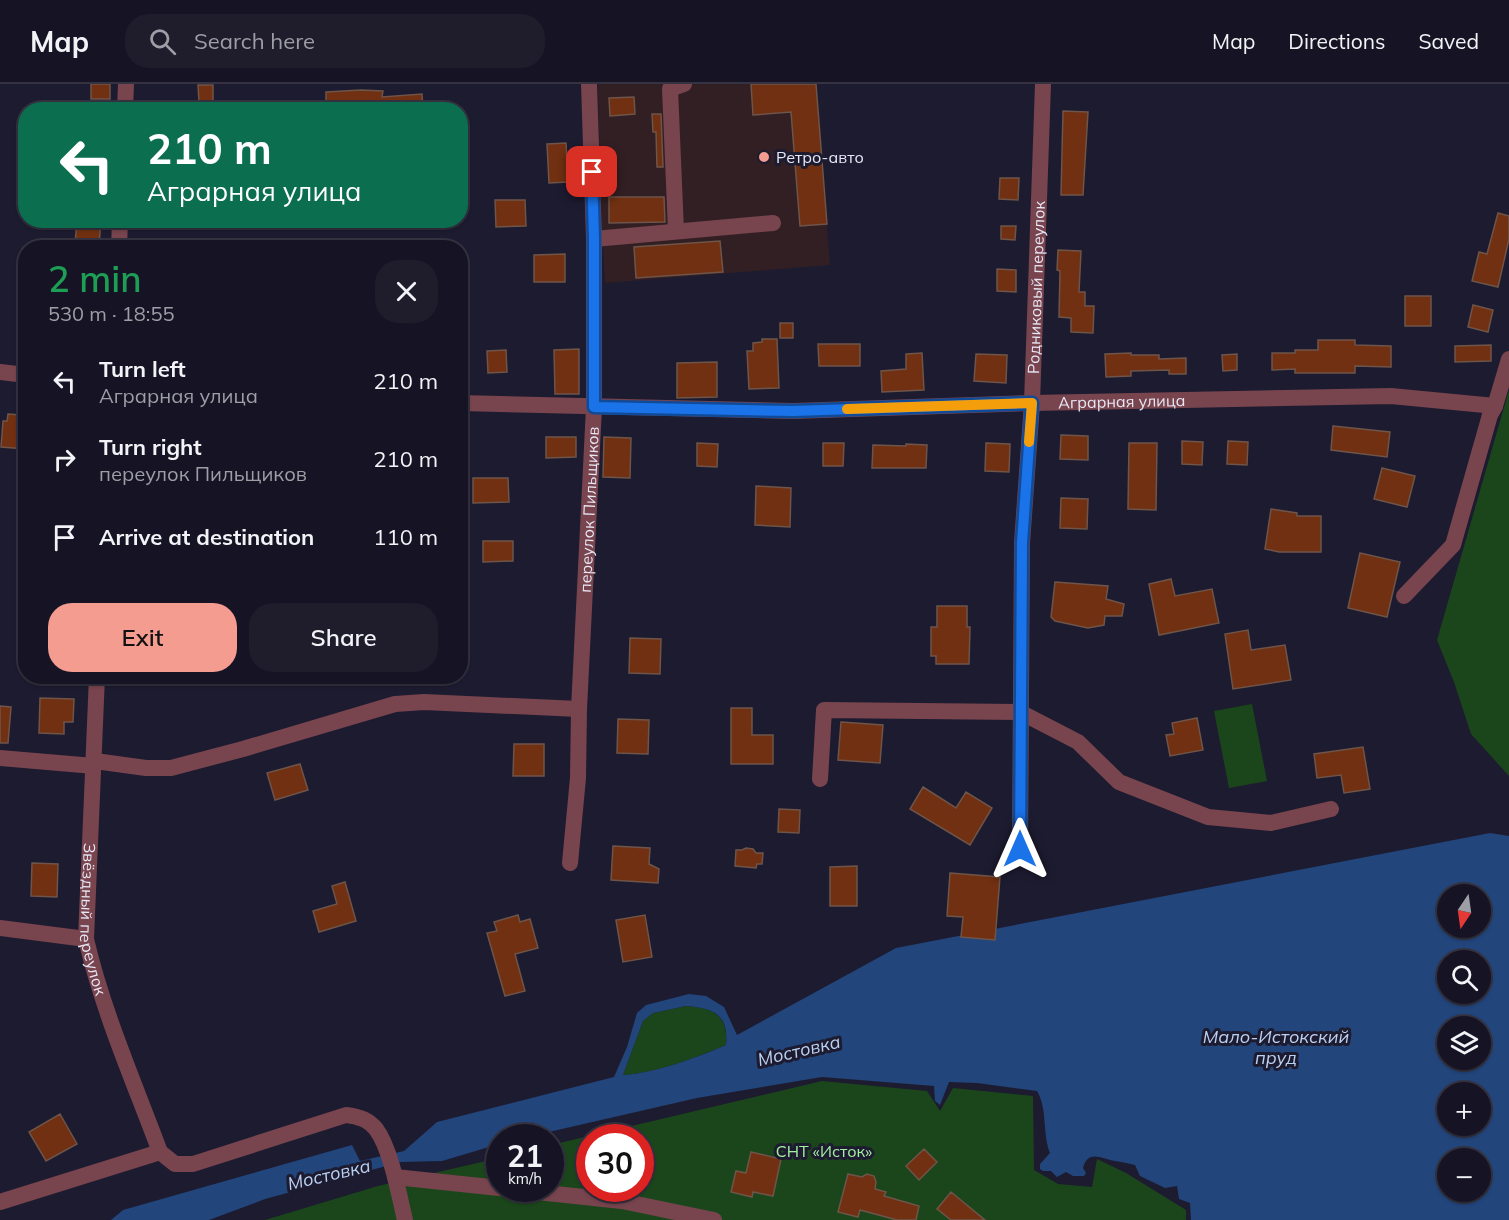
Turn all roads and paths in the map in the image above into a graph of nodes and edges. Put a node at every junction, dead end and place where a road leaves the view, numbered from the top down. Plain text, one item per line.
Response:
1 (126, 84) edge
2 (589, 84) edge
3 (684, 84) edge
4 (1043, 84) edge
5 (125, 102) edge
6 (773, 224) dead end
7 (676, 231) junction
8 (594, 239) junction
9 (1509, 359) edge
10 (0, 372) edge
11 (18, 374) edge
12 (468, 403) edge
13 (1032, 403) junction
14 (1495, 406) junction
15 (594, 407) junction
16 (1404, 596) dead end
17 (97, 684) edge
18 (579, 709) junction
19 (1020, 712) junction
20 (0, 758) edge
21 (95, 764) junction
22 (820, 779) dead end
23 (1331, 809) dead end
24 (1020, 849) dead end
25 (570, 863) dead end
26 (0, 928) edge
27 (86, 939) junction
28 (160, 1152) junction
29 (393, 1173) junction
30 (0, 1202) edge
31 (405, 1220) edge
32 (714, 1220) edge

1 - 5 street
2 - 8 street, переулок Пильщиков
3 - 7 street
4 - 13 street, Родниковый переулок
6 - 7 street
7 - 8 street
8 - 15 street, переулок Пильщиков
9 - 14 street
10 - 11 street
12 - 15 street, Аграрная улица
13 - 14 street, Аграрная улица
13 - 15 street, Аграрная улица
13 - 19 street, Родниковый переулок
14 - 16 street
15 - 18 street, переулок Пильщиков
17 - 21 street, Звёздный переулок
18 - 21 street
18 - 25 street, переулок Пильщиков
19 - 22 street
19 - 23 street
19 - 24 street, Родниковый переулок
20 - 21 street
21 - 27 street, Звёздный переулок
26 - 27 street
27 - 28 street, Звёздный переулок
28 - 29 street
28 - 30 street
29 - 31 street
29 - 32 street

